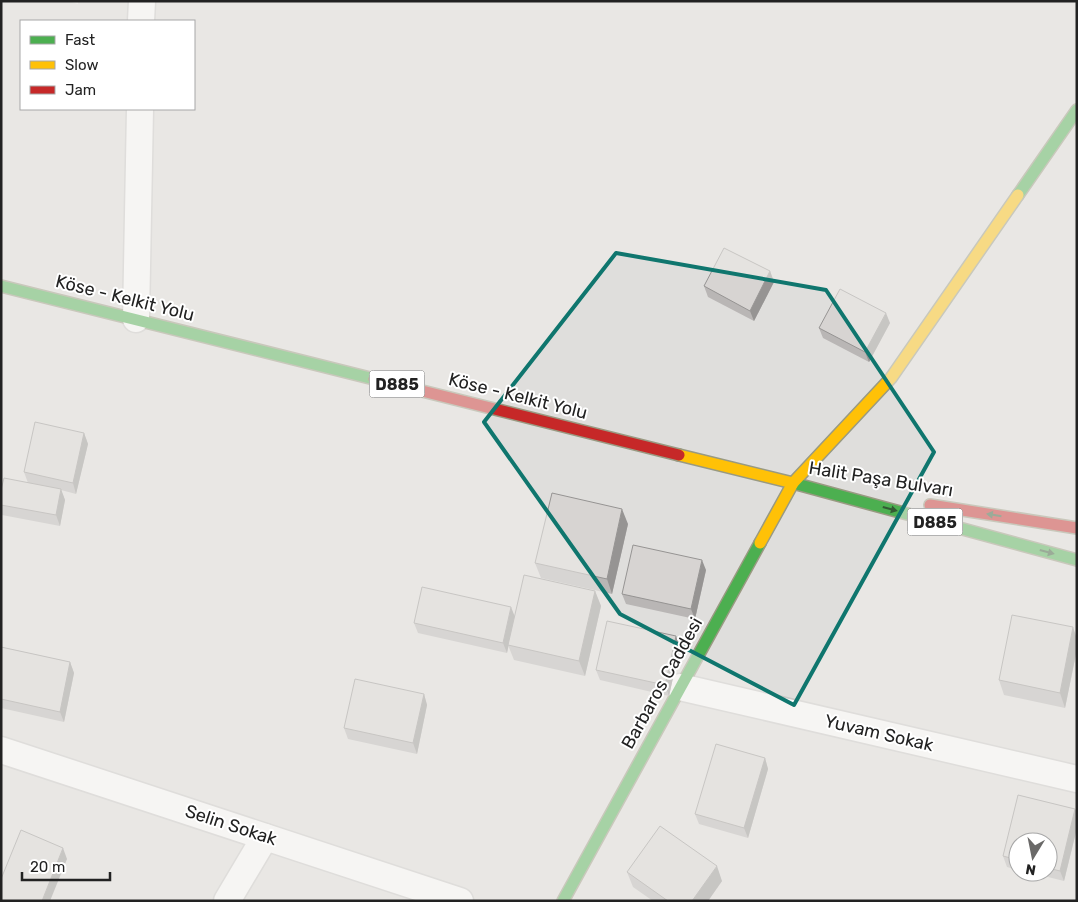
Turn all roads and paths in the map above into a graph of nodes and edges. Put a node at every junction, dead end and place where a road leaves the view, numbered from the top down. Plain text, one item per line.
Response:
1 (142, 1) edge
2 (141, 20) edge
3 (140, 110) edge
4 (1077, 110) edge
5 (1, 286) edge
6 (136, 320) junction
7 (793, 483) junction
8 (891, 498) dead end
9 (920, 503) dead end
10 (1077, 528) edge
11 (1077, 560) edge
12 (680, 687) junction
13 (1, 750) edge
14 (1077, 779) edge
15 (266, 837) junction
16 (227, 901) edge
17 (460, 901) edge
18 (563, 901) edge

1 - 2 street
3 - 6 street
4 - 7 main road, Barbaros Caddesi
5 - 6 main road, Köse - Kelkit Yolu / D885
6 - 7 main road, Köse - Kelkit Yolu / D885
7 - 8 main road, Halit Paşa Bulvarı / D885
7 -> 11 main road, Halit Paşa Bulvarı / D885
7 - 12 main road, Barbaros Caddesi
10 -> 9 main road, Halit Paşa Bulvarı / D885
12 - 14 street, Yuvam Sokak
12 - 18 main road, Barbaros Caddesi
13 - 15 street, Selin Sokak
15 - 16 street
15 - 17 street, Selin Sokak

